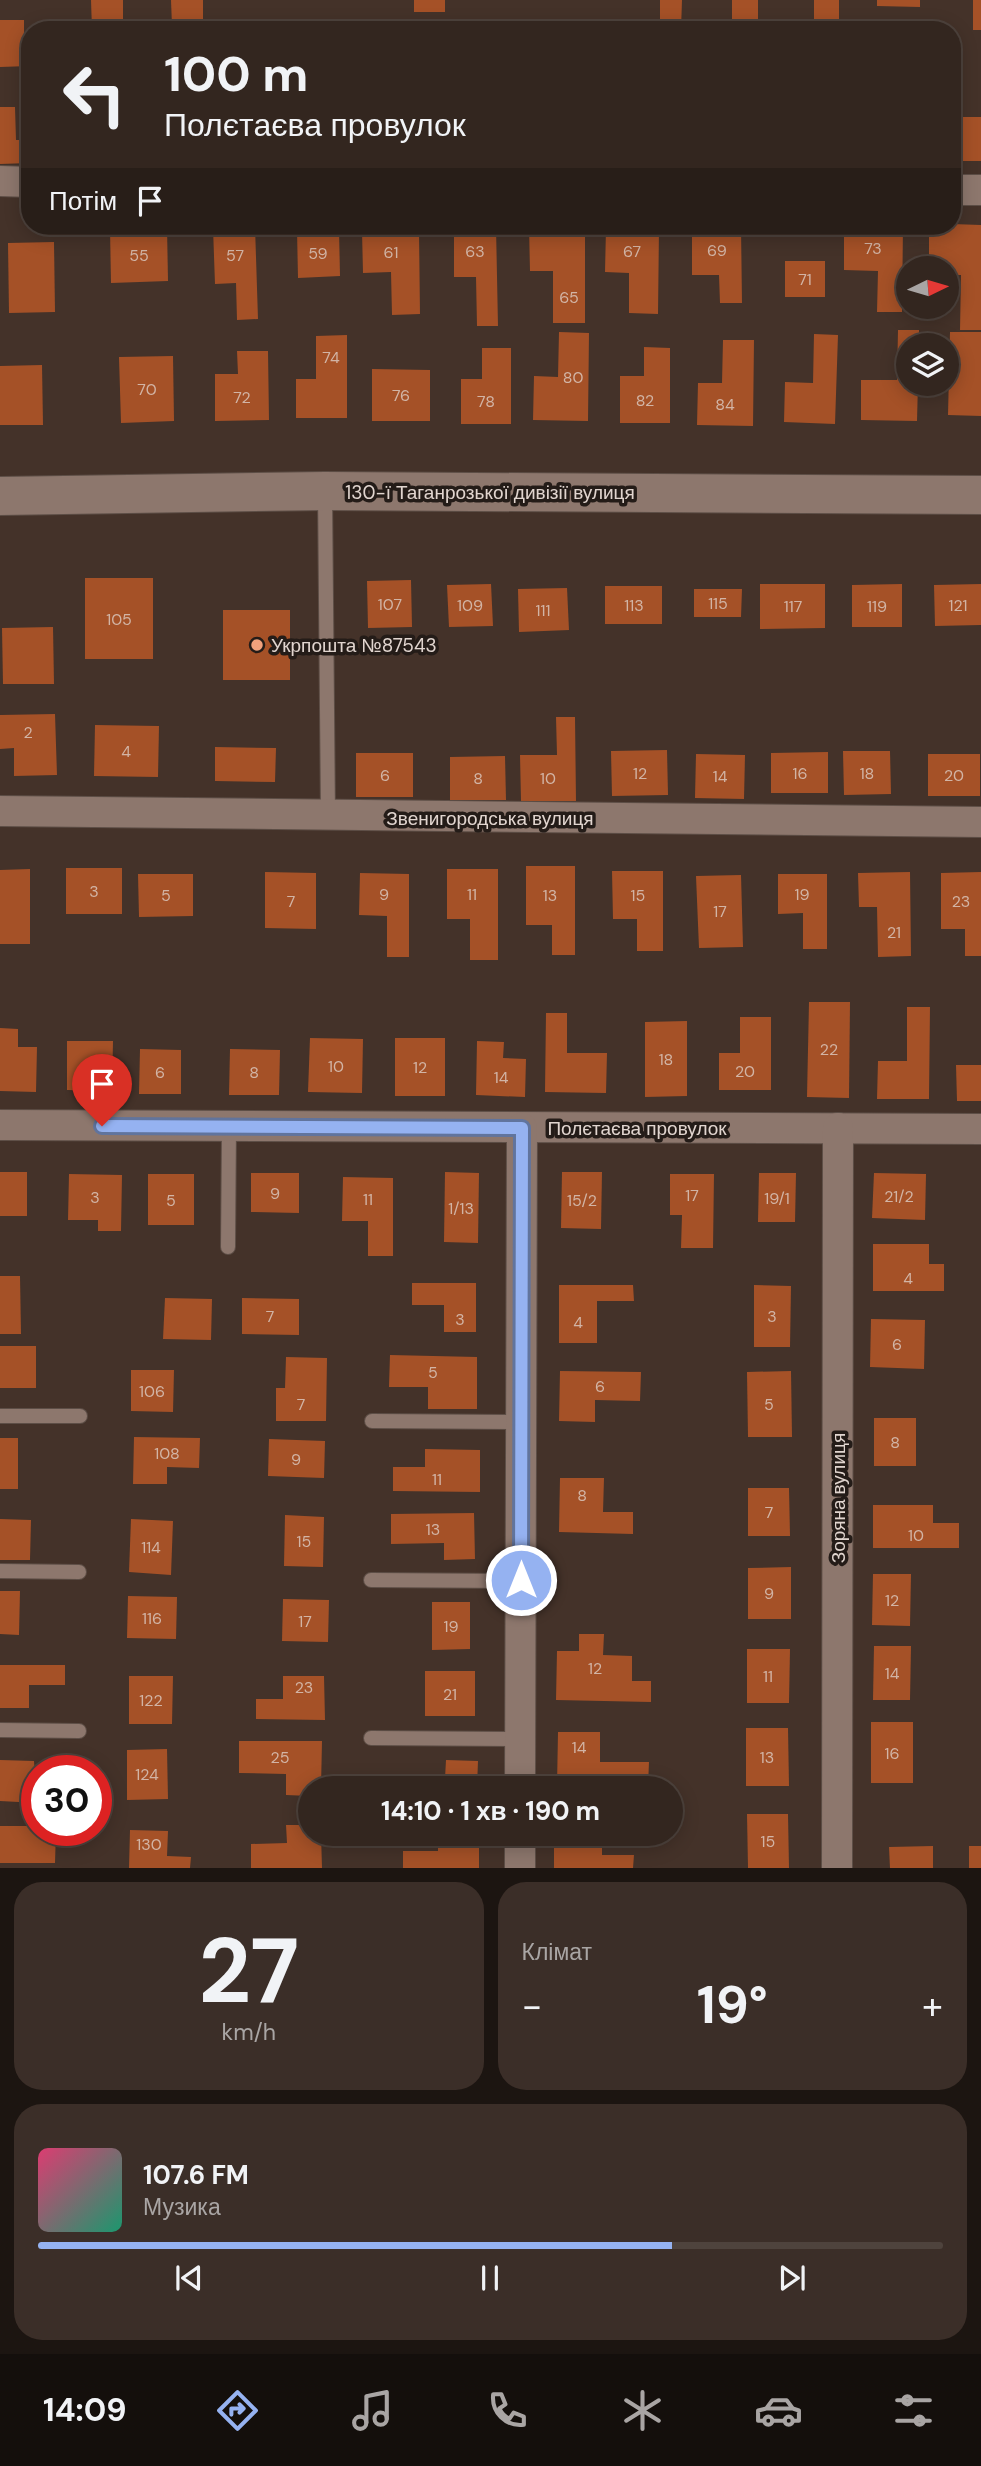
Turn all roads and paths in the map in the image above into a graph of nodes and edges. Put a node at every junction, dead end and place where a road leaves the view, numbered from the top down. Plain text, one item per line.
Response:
1 (0, 181) edge
2 (21, 182) edge
3 (961, 190) edge
4 (981, 190) edge
5 (325, 491) junction
6 (981, 495) edge
7 (0, 496) edge
8 (0, 811) edge
9 (328, 817) junction
10 (981, 822) edge
11 (0, 1125) edge
12 (229, 1127) junction
13 (522, 1128) junction
14 (838, 1128) junction
15 (981, 1129) edge
16 (228, 1247) dead end
17 (0, 1416) edge
18 (80, 1416) dead end
19 (372, 1421) dead end
20 (521, 1422) junction
21 (0, 1572) edge
22 (79, 1572) dead end
23 (371, 1580) dead end
24 (521, 1580) junction
25 (0, 1730) edge
26 (79, 1731) dead end
27 (371, 1738) dead end
28 (521, 1739) junction
29 (520, 1776) edge
30 (520, 1846) edge
31 (520, 1867) edge
32 (837, 1867) edge

1 - 2 street
3 - 4 street
5 - 6 street, 130-ї Таганрозької дивізії вулиця
5 - 7 street, 130-ї Таганрозької дивізії вулиця
5 - 9 lane
8 - 9 street, Звенигородська вулиця
9 - 10 street, Звенигородська вулиця
11 - 12 street, Полєтаєва провулок
12 - 13 street, Полєтаєва провулок
12 - 16 lane
13 - 14 street, Полєтаєва провулок
13 - 20 street
14 - 15 street, Полєтаєва провулок
14 - 32 street, Зоряна вулиця
17 - 18 lane
19 - 20 lane
20 - 24 street
21 - 22 lane
23 - 24 lane
24 - 28 street
25 - 26 lane
27 - 28 lane
28 - 29 street
30 - 31 street

